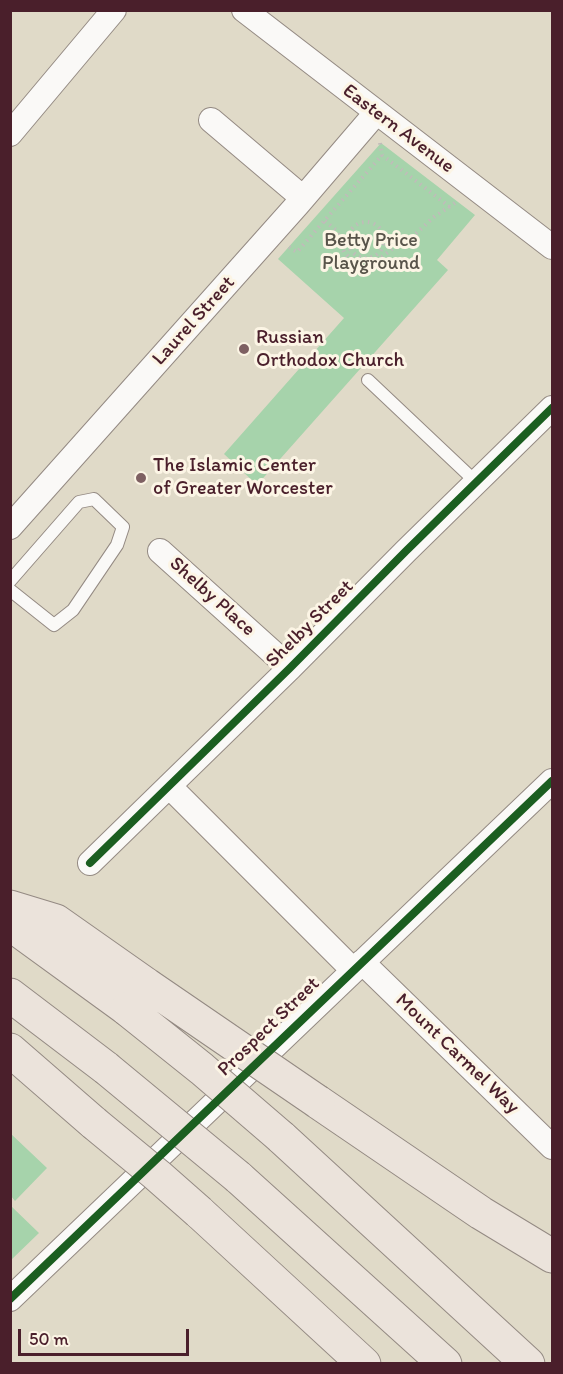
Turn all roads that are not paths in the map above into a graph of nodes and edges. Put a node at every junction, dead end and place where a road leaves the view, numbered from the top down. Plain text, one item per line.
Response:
1 (114, 10) edge
2 (244, 10) edge
3 (376, 113) junction
4 (211, 120) dead end
5 (10, 134) edge
6 (303, 198) junction
7 (552, 247) edge
8 (368, 380) dead end
9 (552, 408) edge
10 (476, 482) junction
11 (10, 527) edge
12 (160, 550) dead end
13 (10, 581) edge
14 (10, 590) edge
15 (290, 668) junction
16 (170, 786) junction
17 (550, 788) edge
18 (90, 863) dead end
19 (10, 907) edge
20 (10, 924) edge
21 (358, 966) junction
22 (10, 994) edge
23 (137, 997) junction
24 (10, 1050) edge
25 (552, 1147) edge
26 (552, 1256) edge
27 (10, 1299) edge
28 (364, 1364) edge
29 (445, 1364) edge
30 (528, 1364) edge

1 - 5 street
2 - 3 street, Eastern Avenue
3 - 6 street, Laurel Street
3 - 7 street, Eastern Avenue
4 - 6 street
6 - 11 street, Laurel Street
8 - 10 lane
9 - 10 street, Shelby Street
10 - 15 street, Shelby Street
12 - 15 street, Shelby Place
13 - 14 lane
15 - 16 street, Shelby Street
16 - 18 street, Shelby Street
16 - 21 street, Mount Carmel Way
17 - 21 street, Prospect Street
19 - 23 highway
20 - 23 highway
21 - 25 street, Mount Carmel Way
21 - 27 street, Prospect Street
22 - 29 highway, bridge
23 - 26 highway, bridge
23 - 30 highway, bridge
24 - 28 highway, bridge

